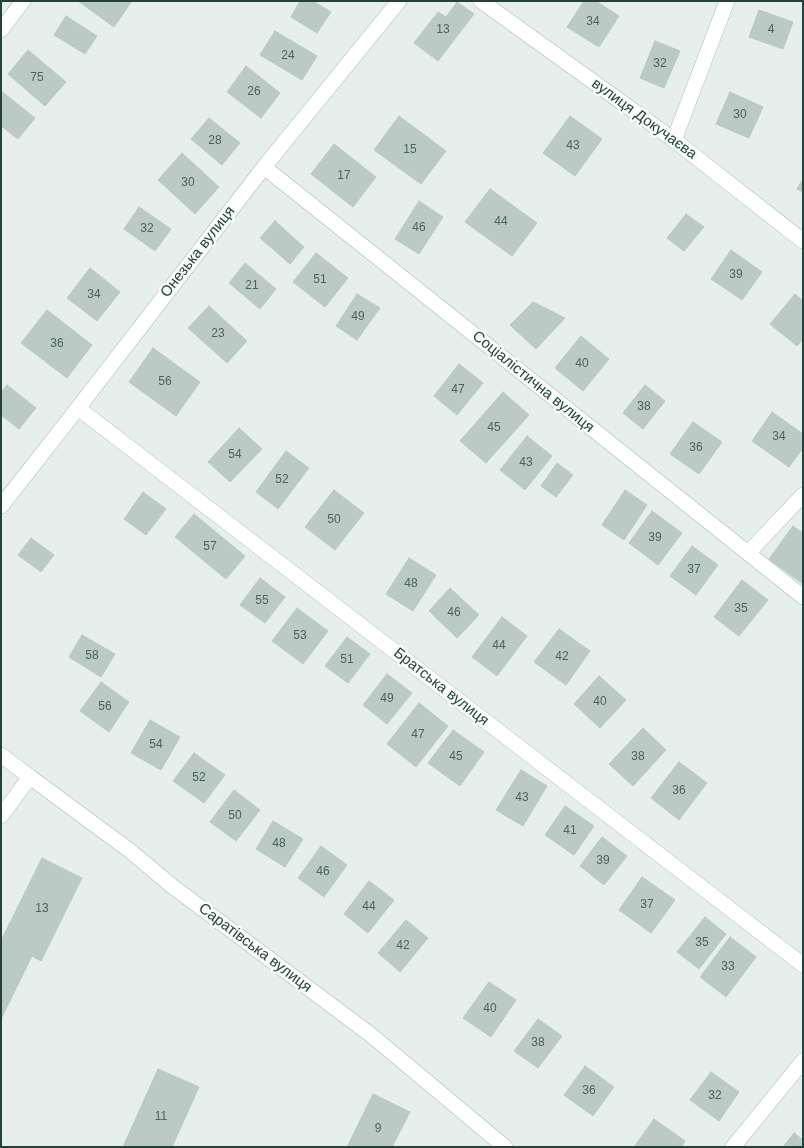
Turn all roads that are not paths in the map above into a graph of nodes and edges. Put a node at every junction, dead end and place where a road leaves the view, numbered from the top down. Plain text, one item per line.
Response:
1 (23, 1) edge
2 (399, 1) edge
3 (481, 1) edge
4 (727, 1) edge
5 (1, 30) edge
6 (674, 140) junction
7 (264, 167) junction
8 (803, 241) edge
9 (78, 408) junction
10 (803, 496) edge
11 (1, 506) edge
12 (748, 553) junction
13 (803, 597) edge
14 (1, 755) edge
15 (30, 777) junction
16 (1, 816) edge
17 (803, 965) edge
18 (803, 1061) edge
19 (505, 1147) edge
20 (733, 1147) edge

1 - 5 street
2 - 7 street, Онезька вулиця
3 - 6 street, вулиця Докучаєва
4 - 6 street
6 - 8 street, вулиця Докучаєва
7 - 9 street, Онезька вулиця
7 - 12 street, Соціалістична вулиця
9 - 11 street, Онезька вулиця
9 - 17 street, Братська вулиця
10 - 12 street
12 - 13 street, Соціалістична вулиця
14 - 15 street, Саратівська вулиця
15 - 16 street
15 - 19 street, Саратівська вулиця
18 - 20 street

